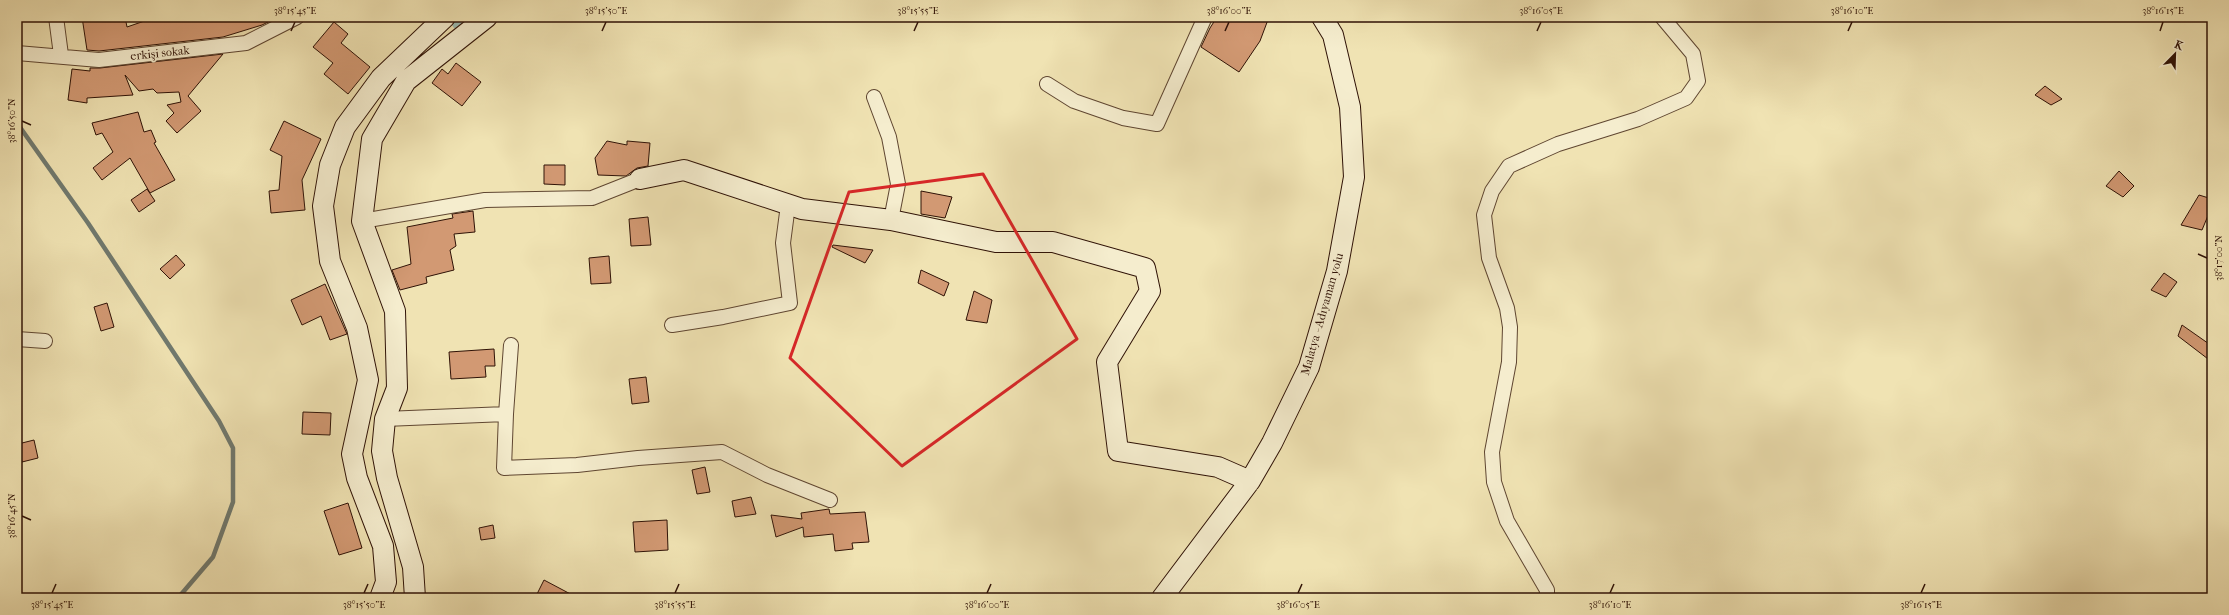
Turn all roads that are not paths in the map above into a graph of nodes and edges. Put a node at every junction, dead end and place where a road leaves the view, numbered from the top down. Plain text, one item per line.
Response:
1 (56, 17) edge
2 (297, 17) edge
3 (445, 17) edge
4 (487, 17) edge
5 (1205, 17) edge
6 (1322, 17) edge
7 (1662, 17) edge
8 (17, 53) edge
9 (61, 55) junction
10 (1047, 84) dead end
11 (874, 97) dead end
12 (640, 179) joint
13 (788, 205) junction
14 (891, 220) junction
15 (362, 221) junction
16 (672, 325) dead end
17 (17, 339) edge
18 (45, 341) dead end
19 (511, 345) dead end
20 (506, 414) junction
21 (386, 419) junction
22 (1250, 481) junction
23 (830, 500) dead end
24 (380, 598) edge
25 (414, 598) edge
26 (1162, 598) edge
27 (1547, 598) edge

1 - 9 street
2 - 9 street, erkişi sokak
3 - 24 main road
4 - 15 main road
5 - 10 street
6 - 22 main road, Malatya - Adıyaman yolu
7 - 27 street
8 - 9 street, erkişi sokak
11 - 14 street
12 - 13 main road
12 - 15 street
13 - 14 main road
13 - 16 street
14 - 22 main road
15 - 21 main road
17 - 18 street
19 - 20 street
20 - 21 street
20 - 23 street
21 - 25 main road
22 - 26 main road, Malatya - Adıyaman yolu

